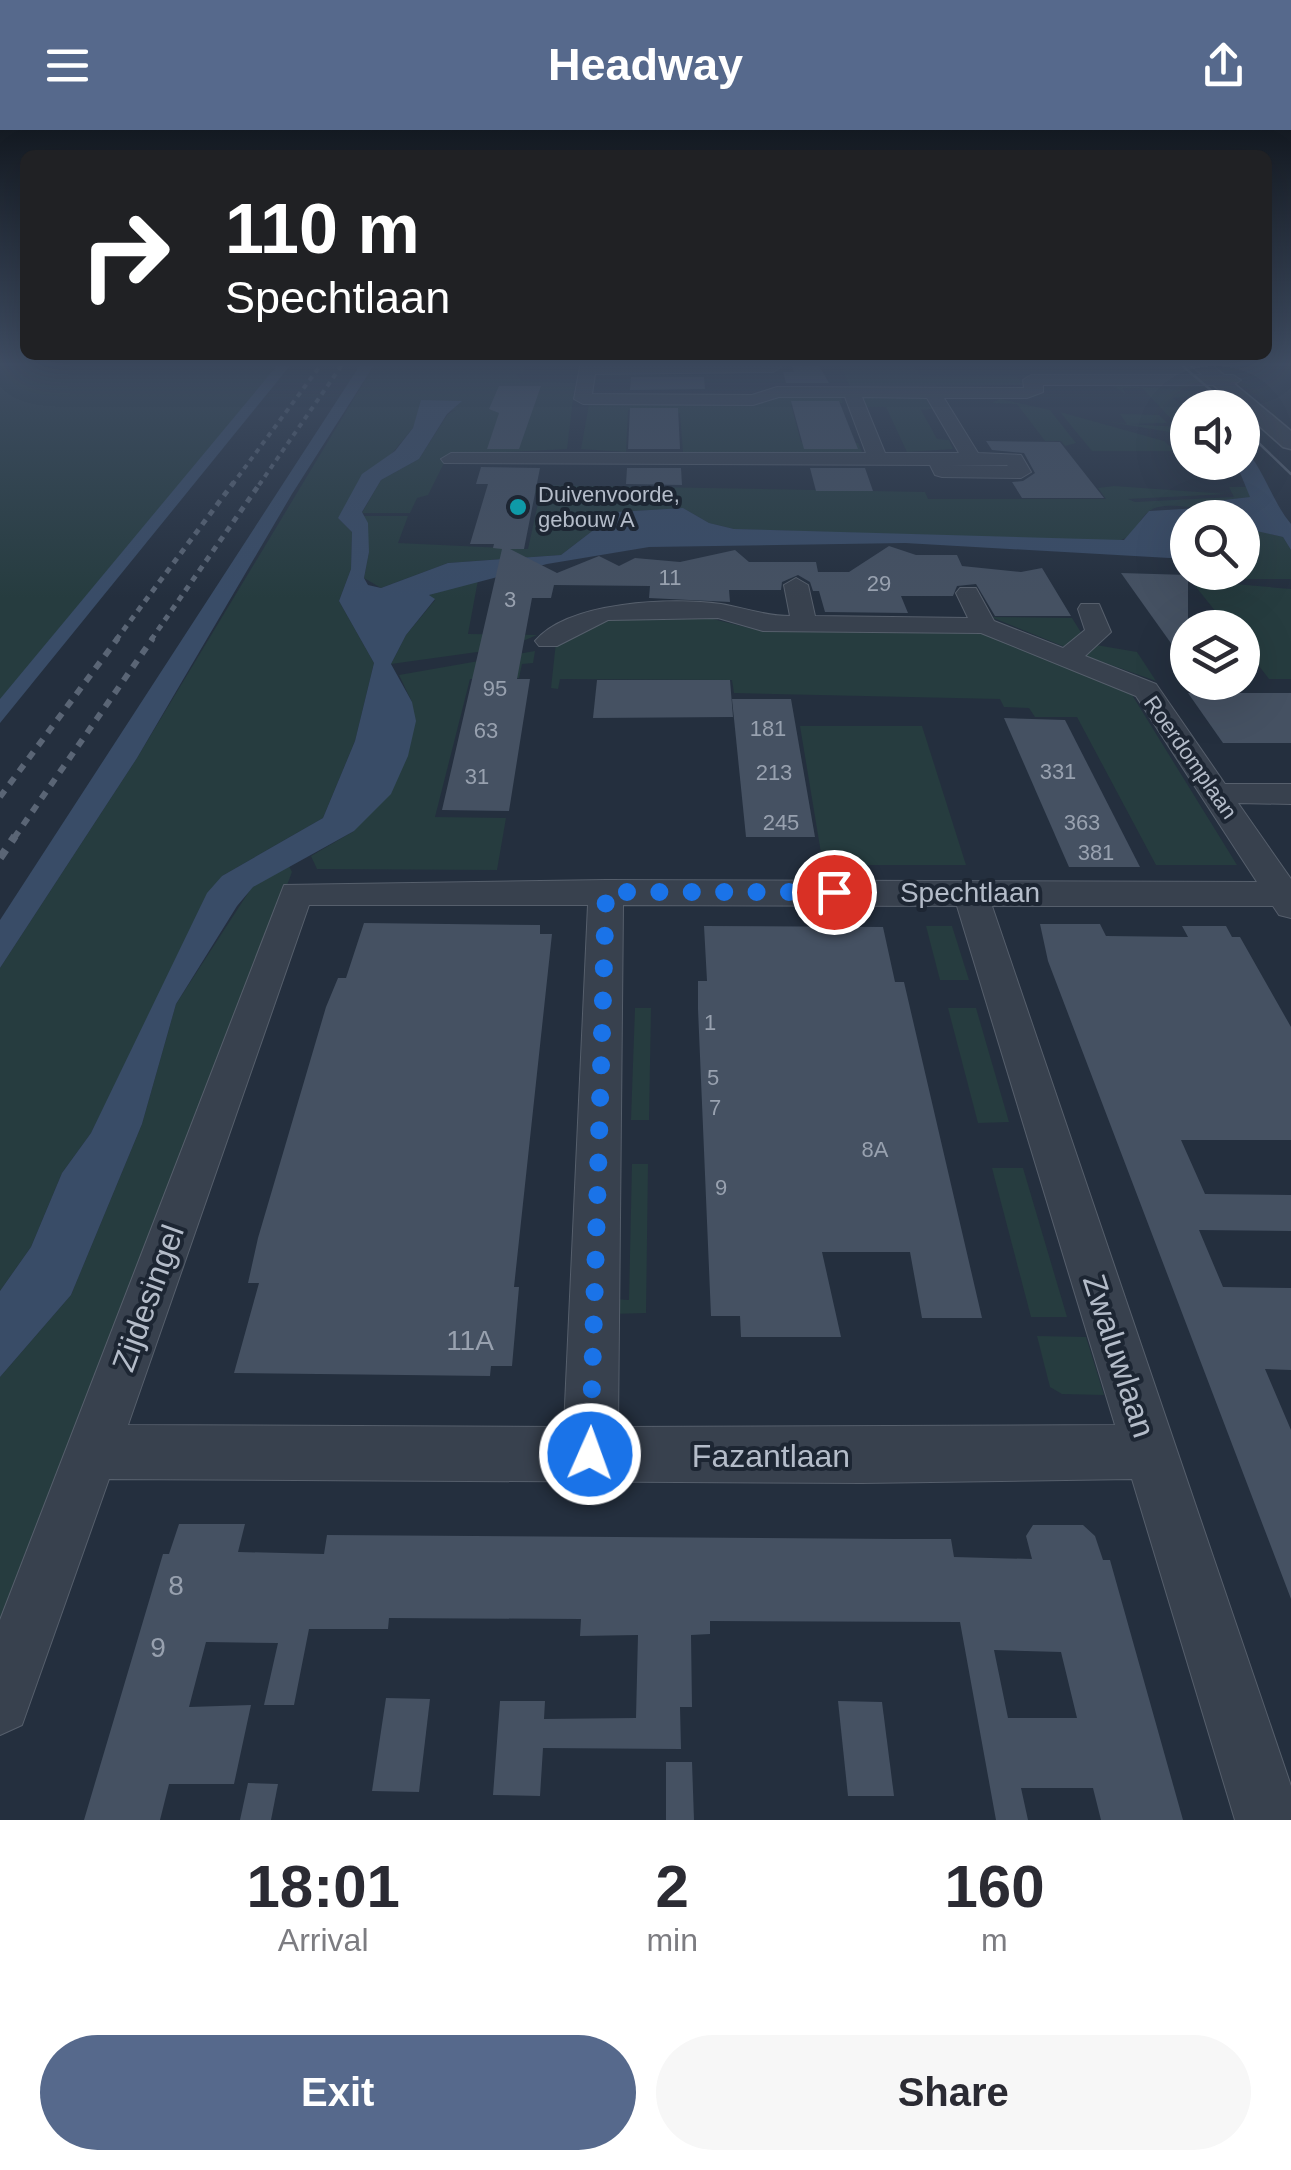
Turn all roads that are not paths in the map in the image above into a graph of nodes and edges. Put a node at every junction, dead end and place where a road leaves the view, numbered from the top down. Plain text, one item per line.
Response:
1 (871, 441) edge
2 (961, 441) edge
3 (451, 459) dead end
4 (878, 459) junction
5 (937, 459) junction
6 (972, 459) junction
7 (738, 584) dead end
8 (796, 585) dead end
9 (910, 594) dead end
10 (968, 594) dead end
11 (1090, 609) dead end
12 (738, 616) junction
13 (804, 624) junction
14 (921, 626) junction
15 (984, 626) junction
16 (548, 641) dead end
17 (1067, 658) junction
18 (1218, 793) junction
19 (1291, 794) edge
20 (606, 892) junction
21 (970, 892) junction
22 (296, 893) joint
23 (1287, 900) edge
24 (92, 1452) junction
25 (1150, 1452) junction
26 (590, 1454) junction
27 (0, 1703) edge
28 (1269, 1820) edge

1 - 4 street
2 - 6 street
3 - 4 street
4 - 5 street
5 - 6 street
5 - 6 street
7 - 12 street
8 - 13 street
9 - 14 street
10 - 15 street
11 - 17 street
12 - 13 street, Roerdomplaan
12 - 16 street, Roerdomplaan
13 - 14 street, Roerdomplaan
14 - 15 street, Roerdomplaan
15 - 17 street, Roerdomplaan
17 - 18 street, Roerdomplaan
18 - 19 street
18 - 23 street, Roerdomplaan
20 - 21 street, Spechtlaan
20 - 22 street, Spechtlaan
20 - 26 street
21 - 23 street, Spechtlaan
21 - 25 street, Zwaluwlaan
22 - 24 street, Zijdesingel
24 - 26 street, Fazantlaan
24 - 27 street, Zijdesingel
25 - 26 street, Fazantlaan
25 - 28 street, Zwaluwlaan

